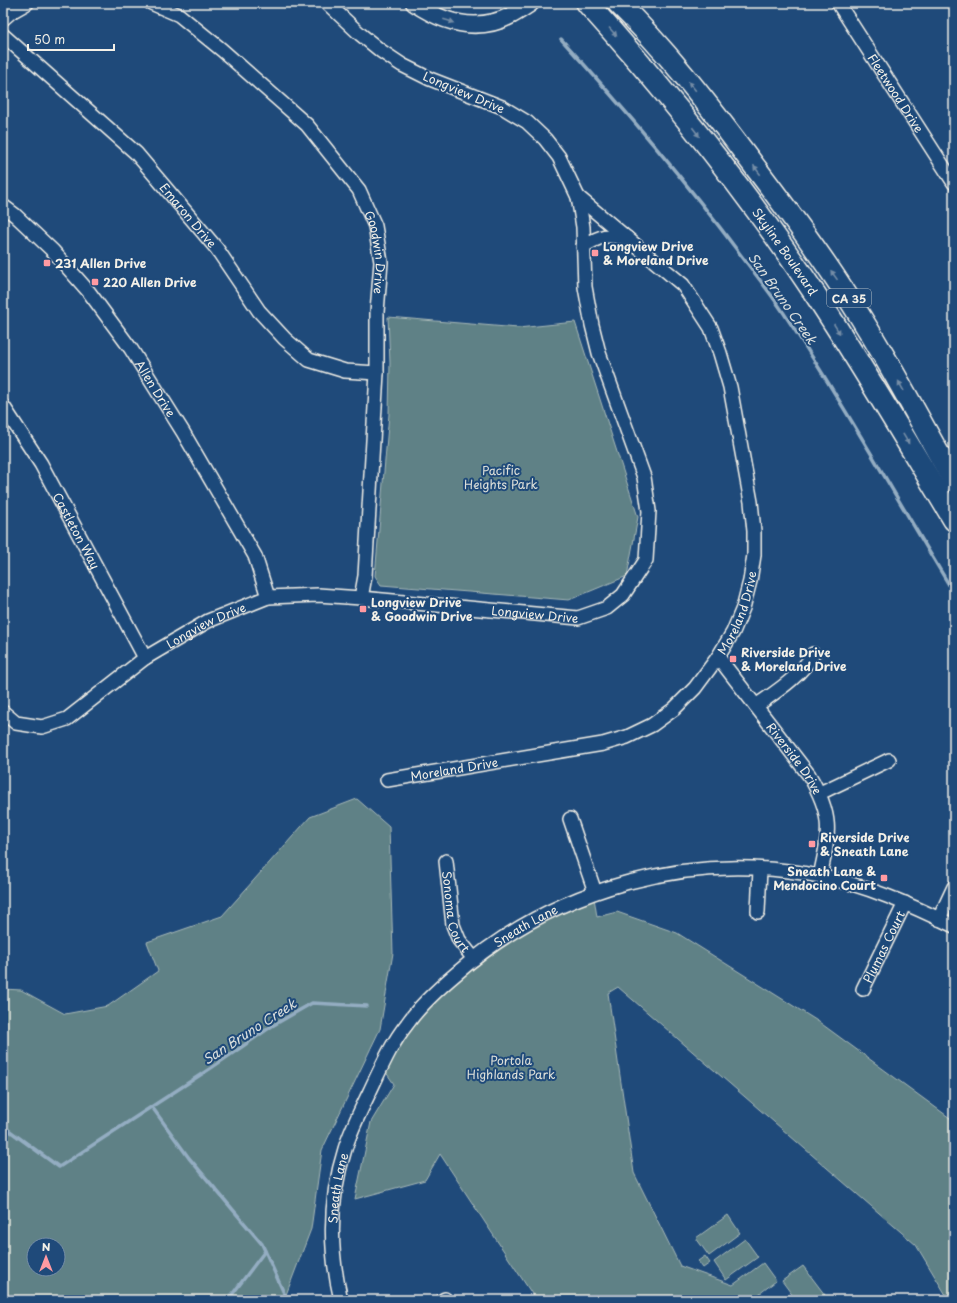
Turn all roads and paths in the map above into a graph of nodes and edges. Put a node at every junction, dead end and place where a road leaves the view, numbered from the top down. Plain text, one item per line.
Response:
1 (27, 3) edge
2 (151, 3) edge
3 (327, 3) edge
4 (414, 3) edge
5 (530, 3) edge
6 (587, 3) edge
7 (618, 3) edge
8 (838, 3) edge
9 (3, 19) edge
10 (3, 35) edge
11 (954, 183) edge
12 (578, 196) junction
13 (3, 206) edge
14 (627, 238) junction
15 (583, 246) junction
16 (377, 373) junction
17 (3, 406) edge
18 (954, 482) edge
19 (954, 520) edge
20 (268, 597) junction
21 (361, 598) junction
22 (813, 654) dead end
23 (718, 657) junction
24 (145, 658) junction
25 (756, 706) junction
26 (3, 712) edge
27 (889, 760) dead end
28 (386, 780) dead end
29 (820, 793) junction
30 (570, 819) dead end
31 (446, 861) dead end
32 (760, 868) junction
33 (820, 876) junction
34 (954, 887) edge
35 (595, 892) junction
36 (905, 904) junction
37 (758, 912) dead end
38 (939, 919) junction
39 (954, 926) edge
40 (474, 958) junction
41 (863, 990) dead end
42 (341, 1300) edge

1 - 9 street
2 - 16 street, Goodwin Drive
3 - 12 street, Longview Drive
4 -> 5 street
6 -> 19 main road, Skyline Boulevard / CA 35
18 -> 7 main road, CA 35
8 - 11 street, Fleetwood Drive
10 - 16 street, Emaron Drive
12 - 14 street, Moreland Drive
12 - 15 street, Longview Drive
13 - 20 street, Allen Drive
14 - 15 street
14 - 23 street, Moreland Drive
15 - 21 street, Longview Drive
16 - 21 street, Goodwin Drive
17 - 24 street, Castleton Way
20 - 21 street, Longview Drive
20 - 24 street, Longview Drive
22 - 25 street
23 - 25 street, Riverside Drive
23 - 28 street, Moreland Drive
24 - 26 street, Longview Drive
25 - 29 street, Riverside Drive
27 - 29 street
29 - 33 street, Riverside Drive
30 - 35 street
31 - 40 street, Sonoma Court
32 - 33 street, Sneath Lane
32 - 35 street, Sneath Lane
32 - 37 street
33 - 36 street, Sneath Lane
34 - 38 street
35 - 40 street, Sneath Lane
36 - 38 street, Sneath Lane
36 - 41 street, Plumas Court
38 - 39 street, Sneath Lane
40 - 42 street, Sneath Lane

